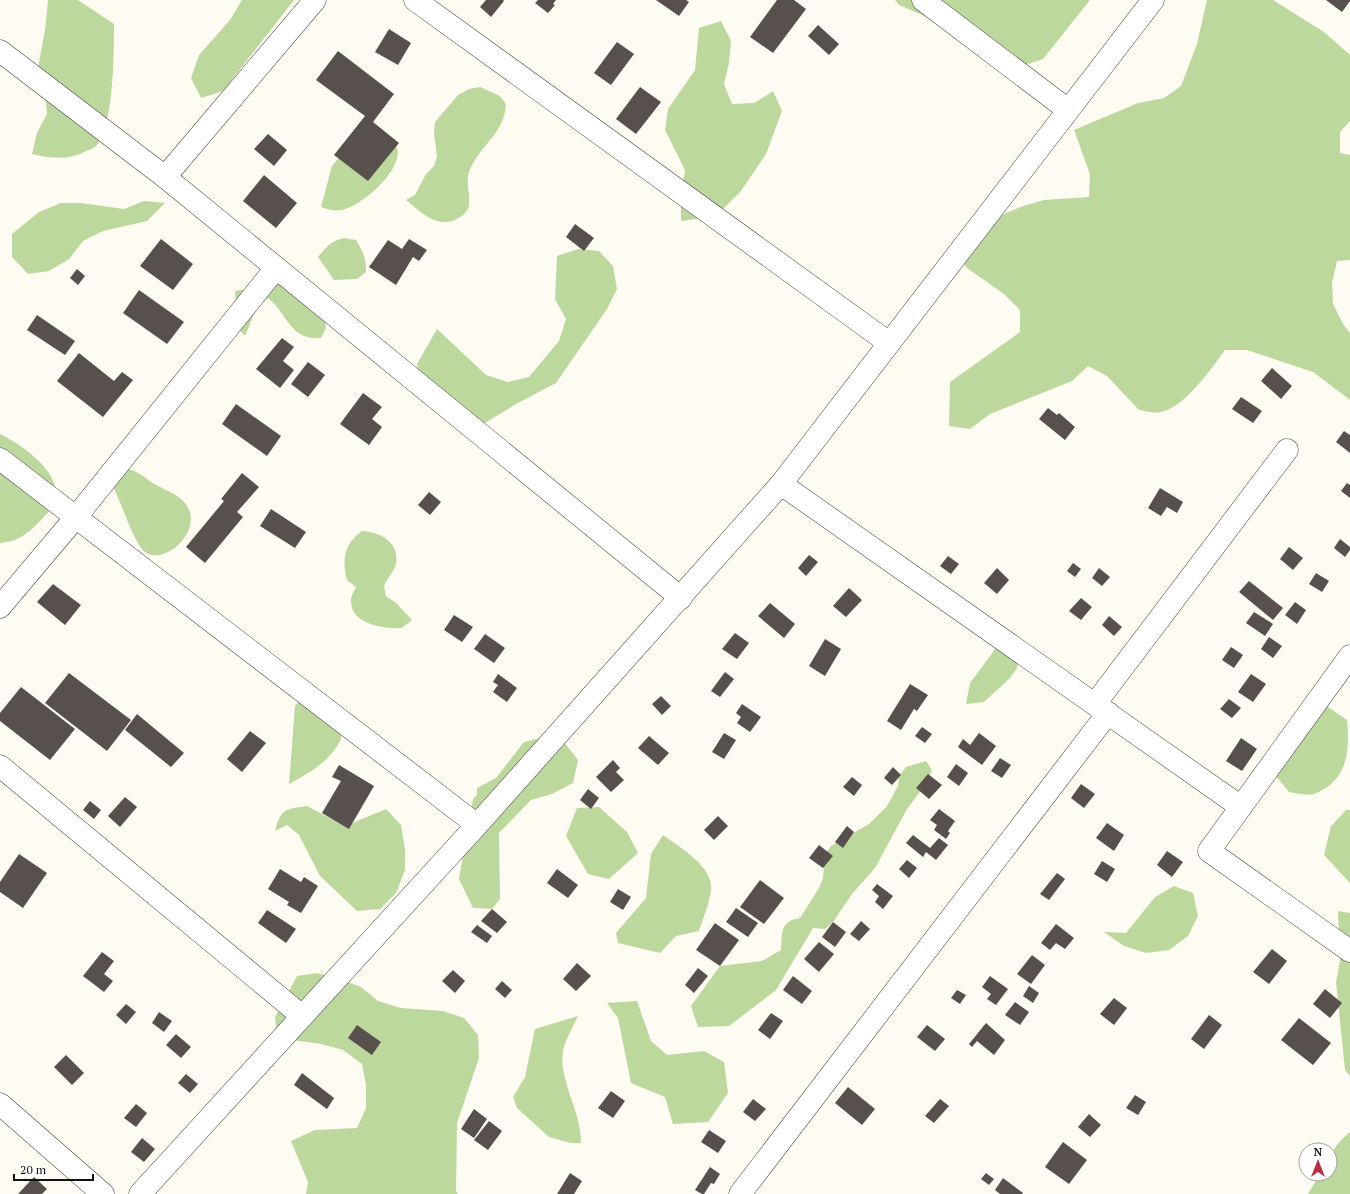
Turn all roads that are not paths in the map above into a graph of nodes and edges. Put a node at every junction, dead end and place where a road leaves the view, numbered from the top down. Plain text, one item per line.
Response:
1 (315, 0) edge
2 (415, 0) edge
3 (923, 0) edge
4 (1153, 0) edge
5 (0, 51) edge
6 (1068, 110) junction
7 (165, 177) junction
8 (276, 268) junction
9 (889, 342) junction
10 (1286, 450) dead end
11 (0, 459) edge
12 (781, 484) junction
13 (76, 517) junction
14 (681, 598) junction
15 (0, 607) edge
16 (1350, 656) edge
17 (1101, 708) junction
18 (0, 766) edge
19 (1241, 806) junction
20 (477, 825) junction
21 (1350, 951) edge
22 (302, 1016) junction
23 (0, 1104) edge
24 (103, 1194) edge
25 (140, 1194) edge
26 (740, 1194) edge

1 - 7 street
2 - 9 street
3 - 6 street
4 - 6 street
5 - 7 street
6 - 9 street
7 - 8 street
8 - 13 street
8 - 14 street
9 - 12 street
10 - 17 street
11 - 13 street
12 - 14 street
12 - 17 street
13 - 15 street
13 - 20 street
14 - 20 street
16 - 19 street
17 - 19 street
17 - 26 street
18 - 22 street
19 - 21 street
20 - 22 street
22 - 25 street
23 - 24 street

